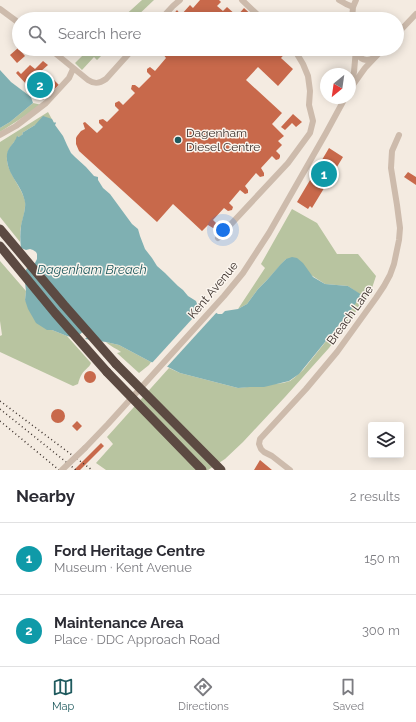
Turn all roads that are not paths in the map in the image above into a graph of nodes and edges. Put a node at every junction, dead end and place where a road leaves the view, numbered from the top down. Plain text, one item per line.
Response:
1 (180, 0) edge
2 (242, 0) edge
3 (339, 0) edge
4 (356, 0) edge
5 (353, 6) junction
6 (0, 9) edge
7 (168, 12) edge
8 (255, 12) edge
9 (353, 12) edge
10 (416, 14) edge
11 (12, 18) edge
12 (404, 27) edge
13 (58, 56) edge
14 (127, 56) edge
15 (299, 56) edge
16 (355, 56) edge
17 (359, 56) edge
18 (375, 57) joint
19 (354, 68) edge
20 (73, 69) junction
21 (356, 80) edge
22 (342, 104) edge
23 (0, 135) edge
24 (398, 135) dead end
25 (0, 229) edge
26 (218, 238) dead end
27 (0, 246) edge
28 (62, 470) edge
29 (202, 470) edge
30 (221, 470) edge
31 (290, 470) edge

1 - 7 street
2 - 8 street
3 - 5 street
4 - 5 street
5 - 9 street
6 - 11 street
10 - 12 street
13 - 20 street
14 - 20 street
15 - 26 street
16 - 19 street
17 - 18 street
18 - 21 street
20 - 23 street
22 - 28 street, Kent Avenue, bridge
24 - 31 street, Breach Lane
25 - 30 highway, bridge
27 - 29 highway, bridge

